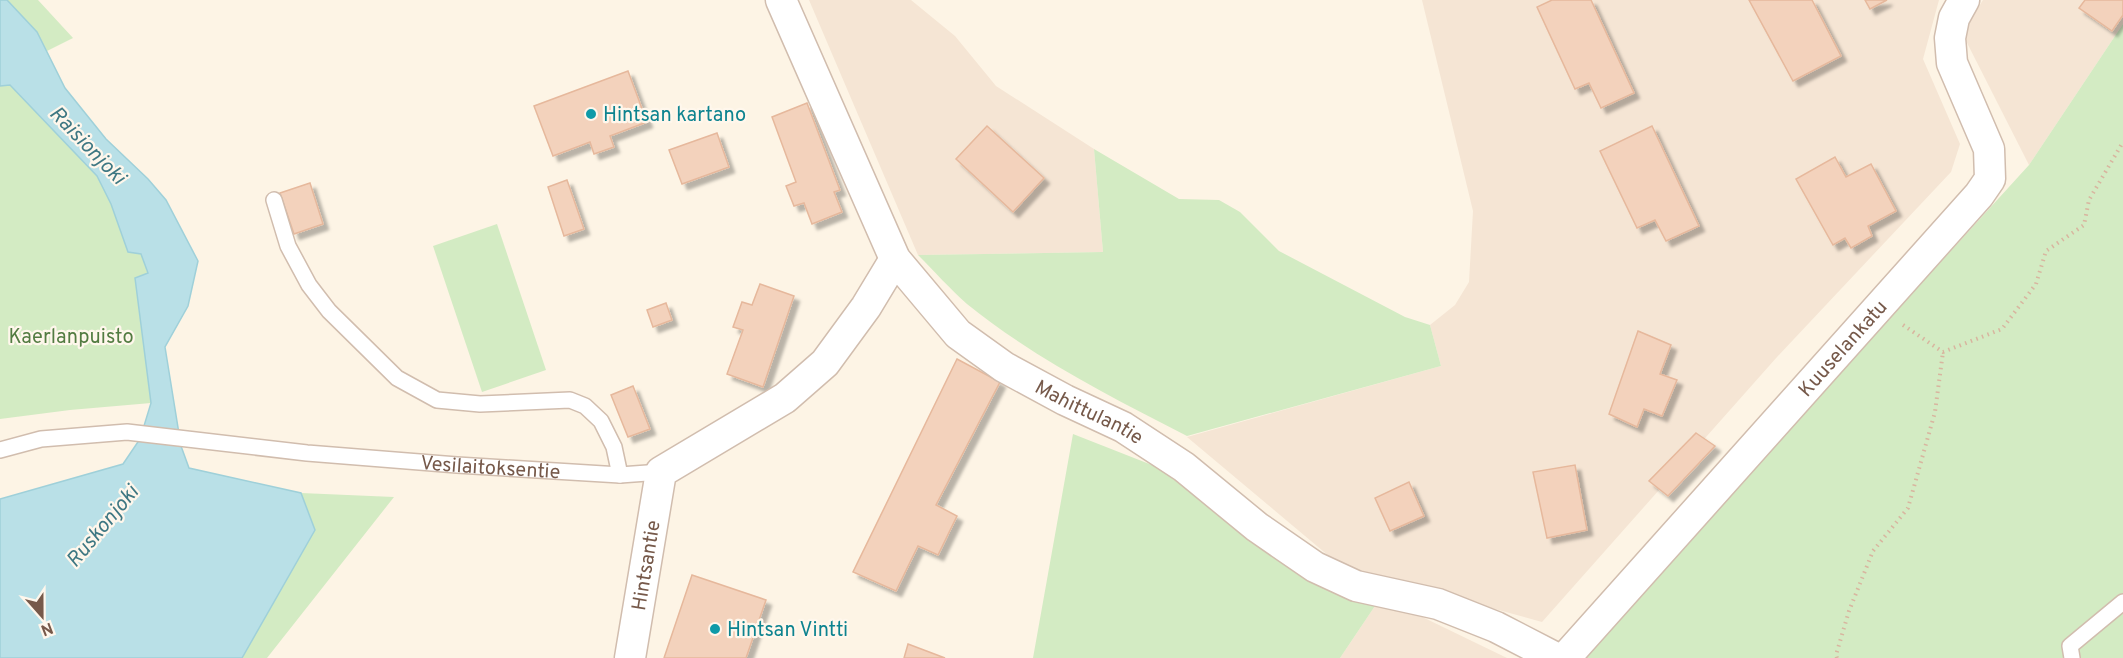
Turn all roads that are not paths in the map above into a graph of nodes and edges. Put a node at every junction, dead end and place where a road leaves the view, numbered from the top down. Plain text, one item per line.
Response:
1 (781, 0) edge
2 (1964, 0) edge
3 (274, 200) dead end
4 (895, 259) junction
5 (0, 450) edge
6 (661, 472) junction
7 (620, 475) junction
8 (2123, 602) edge
9 (630, 658) edge
10 (1556, 658) edge
11 (1565, 658) edge
12 (2072, 658) edge

1 - 4 street, Mahittulantie
2 - 11 street, Kuuselankatu
3 - 7 lane
4 - 6 street, Vesilaitoksentie
4 - 10 street, Mahittulantie
5 - 7 lane, Vesilaitoksentie
6 - 7 lane, Vesilaitoksentie
6 - 9 street, Hintsantie
8 - 12 lane

